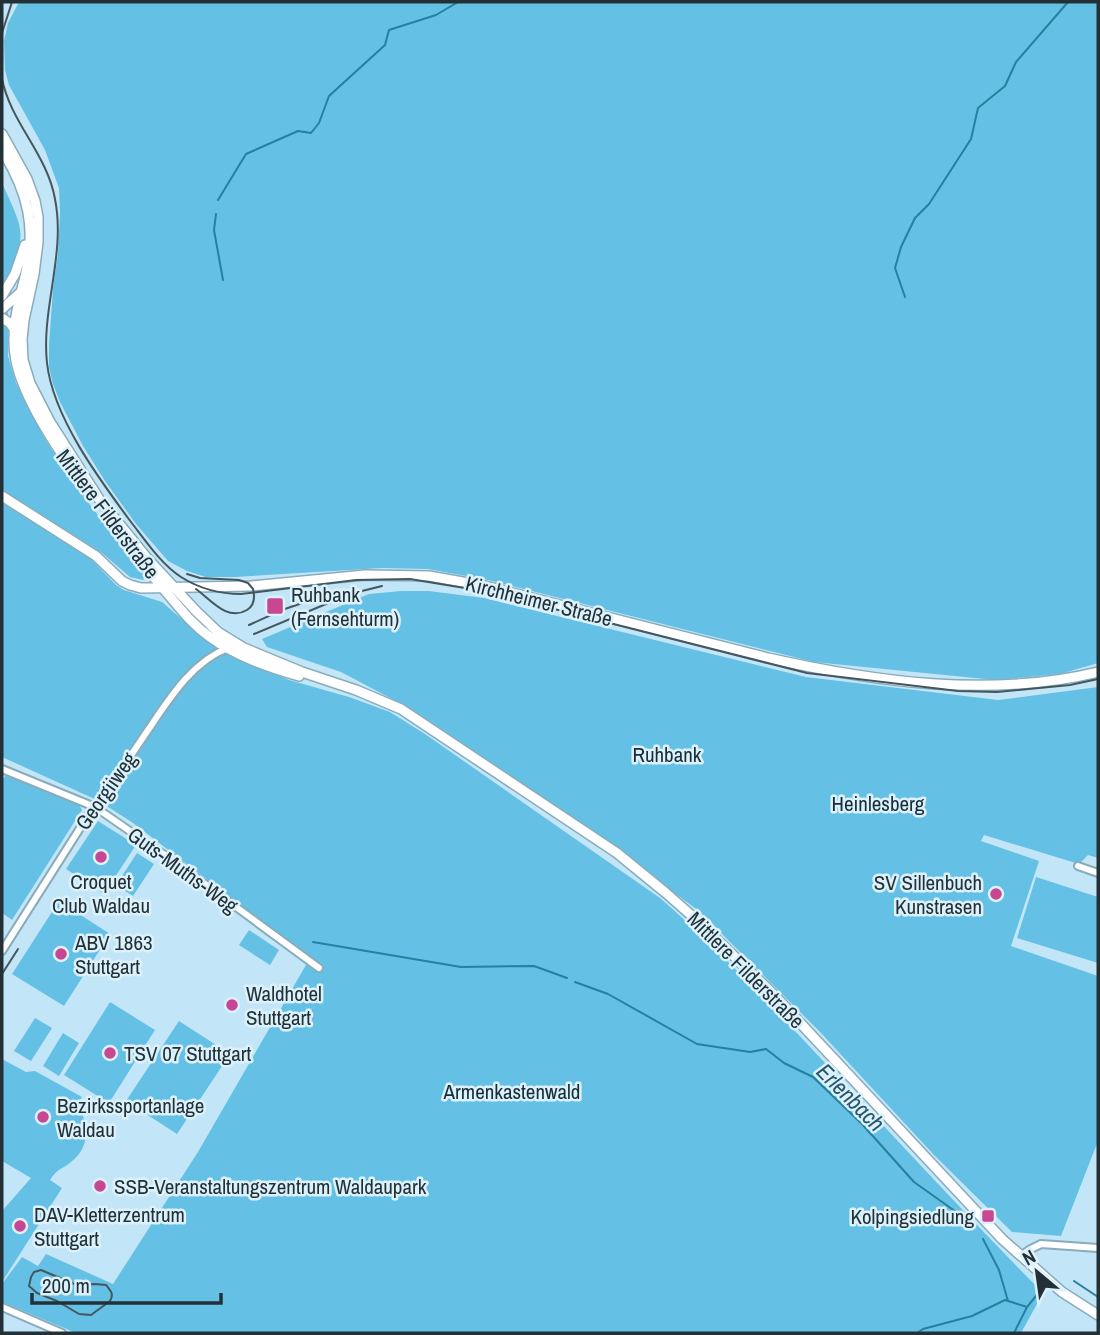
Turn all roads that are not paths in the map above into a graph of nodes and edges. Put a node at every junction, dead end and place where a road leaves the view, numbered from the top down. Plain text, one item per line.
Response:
1 (2, 134) edge
2 (2, 150) edge
3 (30, 238) junction
4 (34, 274) junction
5 (21, 292) junction
6 (2, 296) edge
7 (2, 309) edge
8 (2, 318) edge
9 (14, 329) junction
10 (2, 496) edge
11 (163, 587) junction
12 (174, 587) junction
13 (204, 587) junction
14 (203, 619) junction
15 (228, 648) junction
16 (244, 648) junction
17 (1098, 672) edge
18 (345, 686) junction
19 (2, 769) edge
20 (94, 807) junction
21 (1078, 866) dead end
22 (1098, 873) edge
23 (2, 951) edge
24 (319, 968) dead end
25 (1098, 1248) edge
26 (1021, 1256) junction
27 (2, 1307) edge
28 (1098, 1315) edge
29 (62, 1333) edge

1 - 4 main road, Mittlere Filderstraße
2 - 3 main road
3 - 5 main road, Mittlere Filderstraße
3 - 6 main road
4 - 5 main road
4 - 12 main road, Mittlere Filderstraße
5 - 7 main road
5 - 9 main road, Mittlere Filderstraße
8 - 9 main road
9 - 11 main road, Mittlere Filderstraße
10 - 11 main road, Kirchheimer Straße
11 - 12 main road, Kirchheimer Straße
11 - 15 main road, Mittlere Filderstraße
12 - 13 main road, Kirchheimer Straße
12 - 14 main road, Mittlere Filderstraße
13 - 14 main road
13 - 17 main road, Kirchheimer Straße
14 - 16 main road, Mittlere Filderstraße
15 - 16 main road
15 - 18 main road, Mittlere Filderstraße
15 - 20 street, Georgiiweg
16 - 18 main road, Mittlere Filderstraße
18 - 26 main road, Mittlere Filderstraße
19 - 20 street, Guts-Muths-Weg
20 - 23 street, Georgiiweg
20 - 24 street, Guts-Muths-Weg
21 - 22 street
25 - 26 street
26 - 28 main road, Mittlere Filderstraße
27 - 29 street

